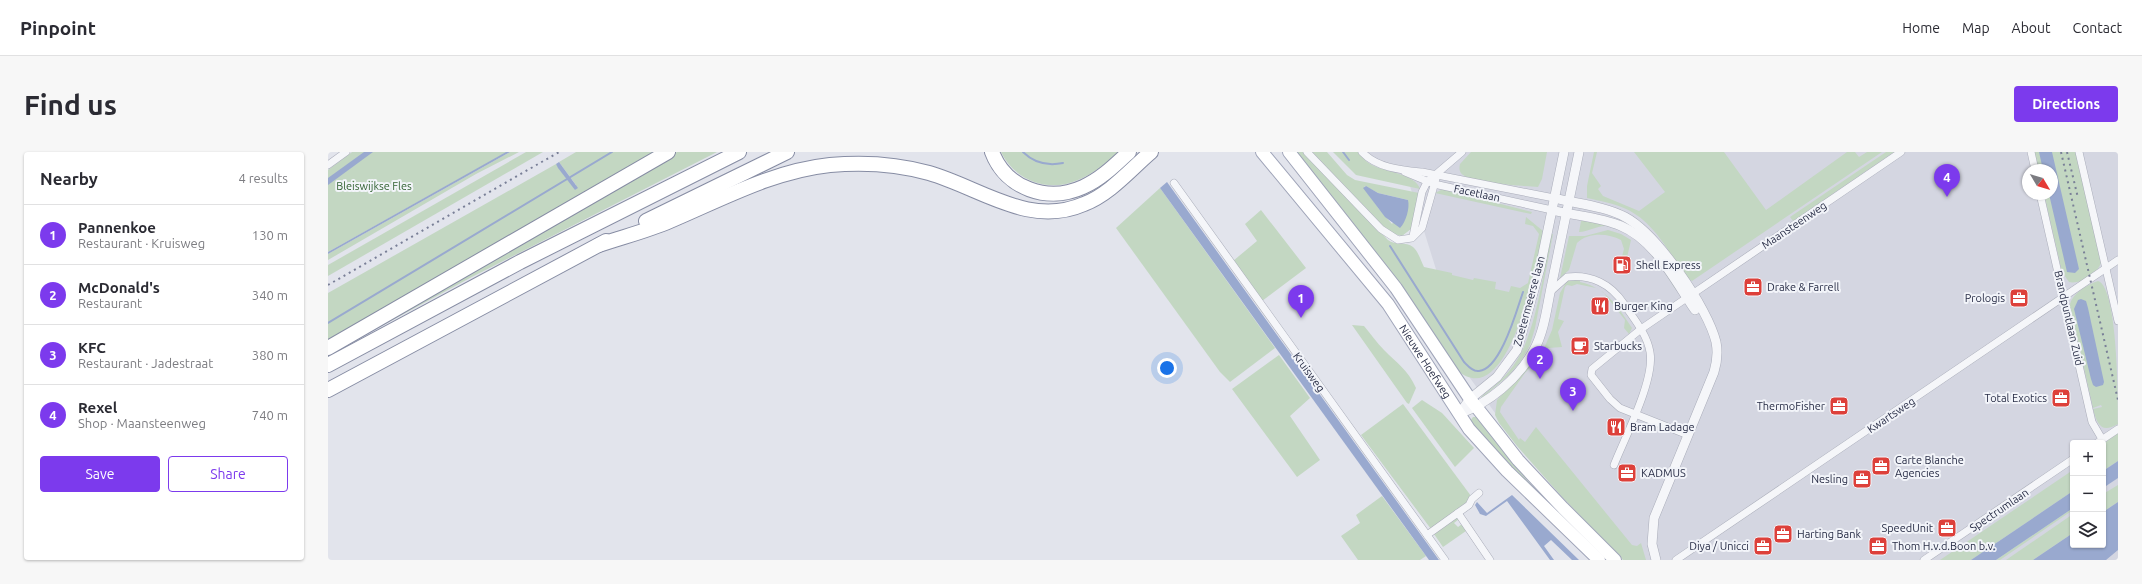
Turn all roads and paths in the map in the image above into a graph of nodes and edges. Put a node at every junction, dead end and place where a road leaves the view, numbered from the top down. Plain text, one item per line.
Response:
1 (346, 152) edge
2 (668, 152) edge
3 (739, 152) edge
4 (787, 152) edge
5 (992, 152) edge
6 (1129, 152) edge
7 (1151, 152) edge
8 (1262, 152) edge
9 (1289, 152) edge
10 (1307, 152) edge
11 (1362, 152) edge
12 (1462, 152) edge
13 (1564, 152) edge
14 (1579, 152) edge
15 (1901, 152) edge
16 (2031, 152) edge
17 (2079, 152) edge
18 (2034, 164) edge
19 (328, 165) edge
20 (1403, 171) junction
21 (1437, 175) junction
22 (1174, 183) dead end
23 (1431, 183) junction
24 (1554, 198) junction
25 (2041, 200) edge
26 (1569, 202) junction
27 (1552, 210) junction
28 (1567, 214) junction
29 (599, 245) junction
30 (2118, 260) edge
31 (2106, 269) junction
32 (1550, 292) junction
33 (1690, 296) junction
34 (2064, 298) junction
35 (2118, 321) edge
36 (1641, 329) junction
37 (328, 348) edge
38 (328, 365) edge
39 (328, 390) edge
40 (1474, 403) junction
41 (1635, 413) junction
42 (1459, 414) junction
43 (2118, 429) edge
44 (1688, 435) junction
45 (2100, 440) edge
46 (2102, 440) edge
47 (2070, 461) edge
48 (1614, 465) dead end
49 (1479, 493) dead end
50 (1458, 513) junction
51 (1427, 535) junction
52 (1445, 560) edge
53 (1490, 560) edge
54 (1599, 560) edge
55 (1615, 560) edge
56 (1656, 560) edge
57 (1676, 560) edge
58 (1924, 560) edge

1 - 19 street
2 - 37 highway
3 - 38 highway
4 - 29 highway
5 - 6 highway
7 - 29 highway
8 - 42 main road, Nieuwe Hoefweg
9 - 40 main road, Nieuwe Hoefweg
10 - 23 street
11 - 20 street, Facetlaan
12 - 21 street
13 - 24 street, Zoetermeerse laan
14 - 26 street, Zoetermeerse laan
15 - 33 street, Maansteenweg
16 - 18 street
17 - 31 street
20 - 21 street, Facetlaan
20 - 23 street, Facetlaan
21 - 23 street
21 - 24 street, Facetlaan
22 - 51 street, Kruisweg
23 - 27 street, Facetlaan
24 - 26 street
24 - 27 street, Zoetermeerse laan
25 - 34 street, Brandpuntlaan Zuid
26 - 28 street, Zoetermeerse laan
26 - 33 street
27 - 28 street
27 - 40 street, Zoetermeerse laan
28 - 32 street, Zoetermeerse laan
28 - 33 street
29 - 39 highway
30 - 31 street, Kwartsweg
31 - 34 street, Kwartsweg
31 - 35 street
32 - 36 street
32 - 40 street, Zoetermeerse laan
33 - 36 street, Maansteenweg
33 - 44 street
34 - 45 street, Brandpuntlaan Zuid
34 - 57 street, Kwartsweg
36 - 41 street
36 - 41 street, Maansteenweg
40 - 42 street, Zoetermeerse laan
40 - 55 main road, Nieuwe Hoefweg
41 - 44 street
41 - 48 street
42 - 54 main road, Nieuwe Hoefweg
43 - 46 street
44 - 56 street
47 - 58 street, Spectrumlaan
49 - 50 street
50 - 51 street
50 - 53 street
51 - 52 street, Kruisweg

